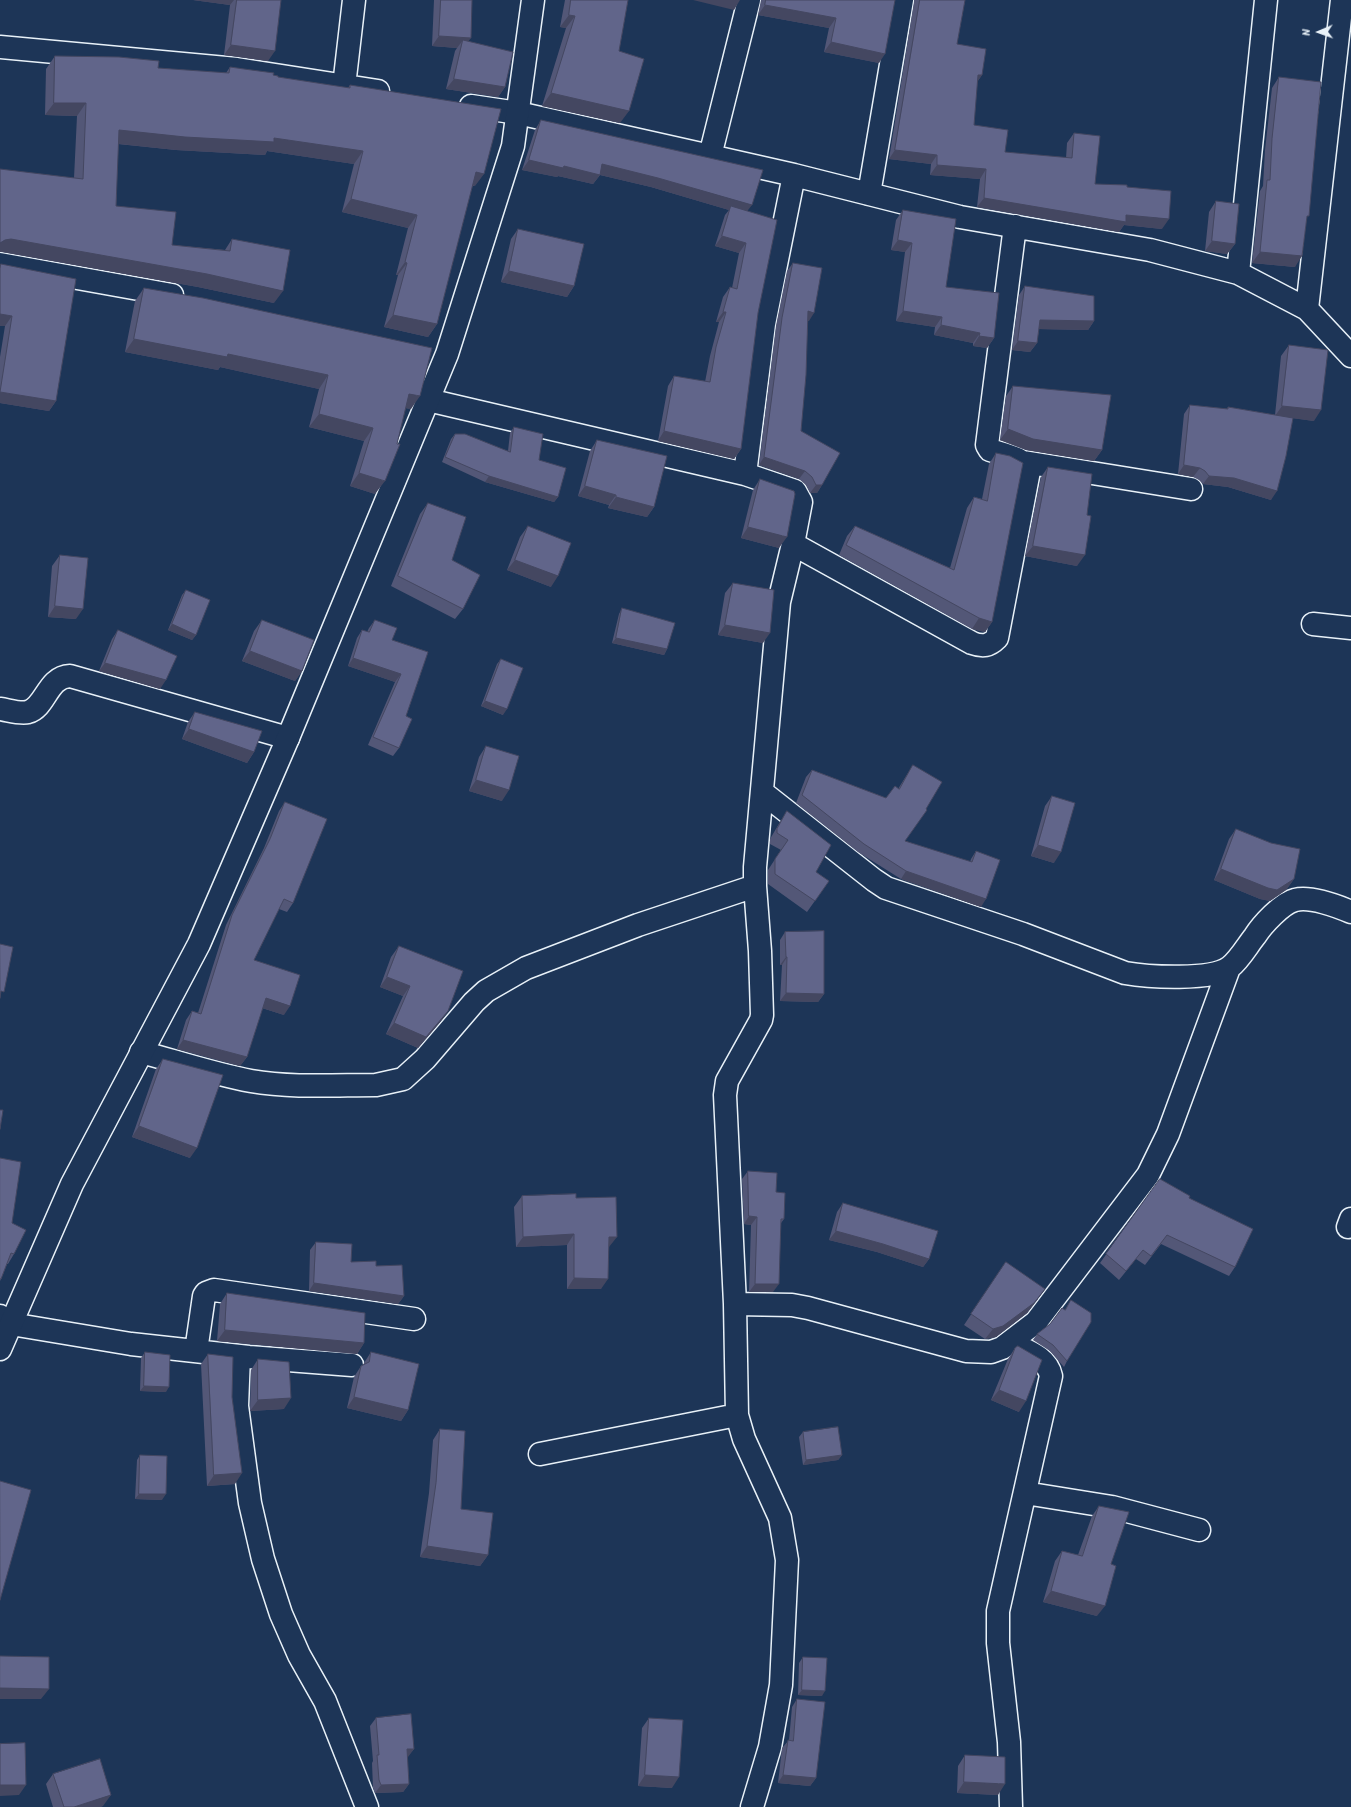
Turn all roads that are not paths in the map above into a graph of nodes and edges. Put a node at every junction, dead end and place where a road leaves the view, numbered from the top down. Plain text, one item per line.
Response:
1 (354, 0) edge
2 (533, 0) edge
3 (749, 0) edge
4 (902, 0) edge
5 (1266, 0) edge
6 (1342, 0) edge
7 (0, 47) edge
8 (344, 86) junction
9 (401, 94) edge
10 (455, 103) edge
11 (518, 113) junction
12 (710, 156) junction
13 (794, 175) junction
14 (869, 194) junction
15 (1015, 226) junction
16 (0, 264) edge
17 (1238, 273) junction
18 (188, 298) edge
19 (1306, 309) junction
20 (424, 349) edge
21 (447, 354) junction
22 (1351, 356) edge
23 (428, 400) junction
24 (1024, 462) junction
25 (745, 474) junction
26 (1191, 489) dead end
27 (793, 544) junction
28 (1313, 624) dead end
29 (1351, 628) edge
30 (0, 709) edge
31 (288, 738) junction
32 (762, 792) junction
33 (755, 886) junction
34 (1351, 912) edge
35 (1230, 968) junction
36 (142, 1052) junction
37 (735, 1304) junction
38 (414, 1319) dead end
39 (6, 1320) edge
40 (1011, 1343) junction
41 (0, 1350) edge
42 (196, 1351) junction
43 (239, 1356) junction
44 (352, 1365) dead end
45 (737, 1415) junction
46 (540, 1454) dead end
47 (1025, 1493) junction
48 (1199, 1530) dead end
49 (366, 1807) edge
50 (752, 1807) edge
51 (1011, 1807) edge

1 - 8 street
2 - 11 street
3 - 12 street
4 - 14 street
5 - 17 street
6 - 19 street
7 - 8 street
8 - 9 street
10 - 11 street
11 - 12 street
11 - 21 street
12 - 13 street
13 - 14 street
13 - 25 street
14 - 15 street
15 - 17 street
15 - 24 street
16 - 18 street
17 - 19 street
19 - 22 street
20 - 21 street
21 - 23 street
23 - 25 street
23 - 31 street
24 - 26 street
24 - 27 street
25 - 27 street
27 - 32 street
28 - 29 street
30 - 31 street
31 - 36 street
32 - 33 street
32 - 35 street
33 - 36 street
33 - 37 street
34 - 35 street
35 - 40 street
36 - 39 street
37 - 40 street
37 - 45 street
38 - 42 street
39 - 41 street
39 - 42 street
40 - 47 street
42 - 43 street
43 - 44 street
43 - 49 street
45 - 46 street
45 - 50 street
47 - 48 street
47 - 51 street

